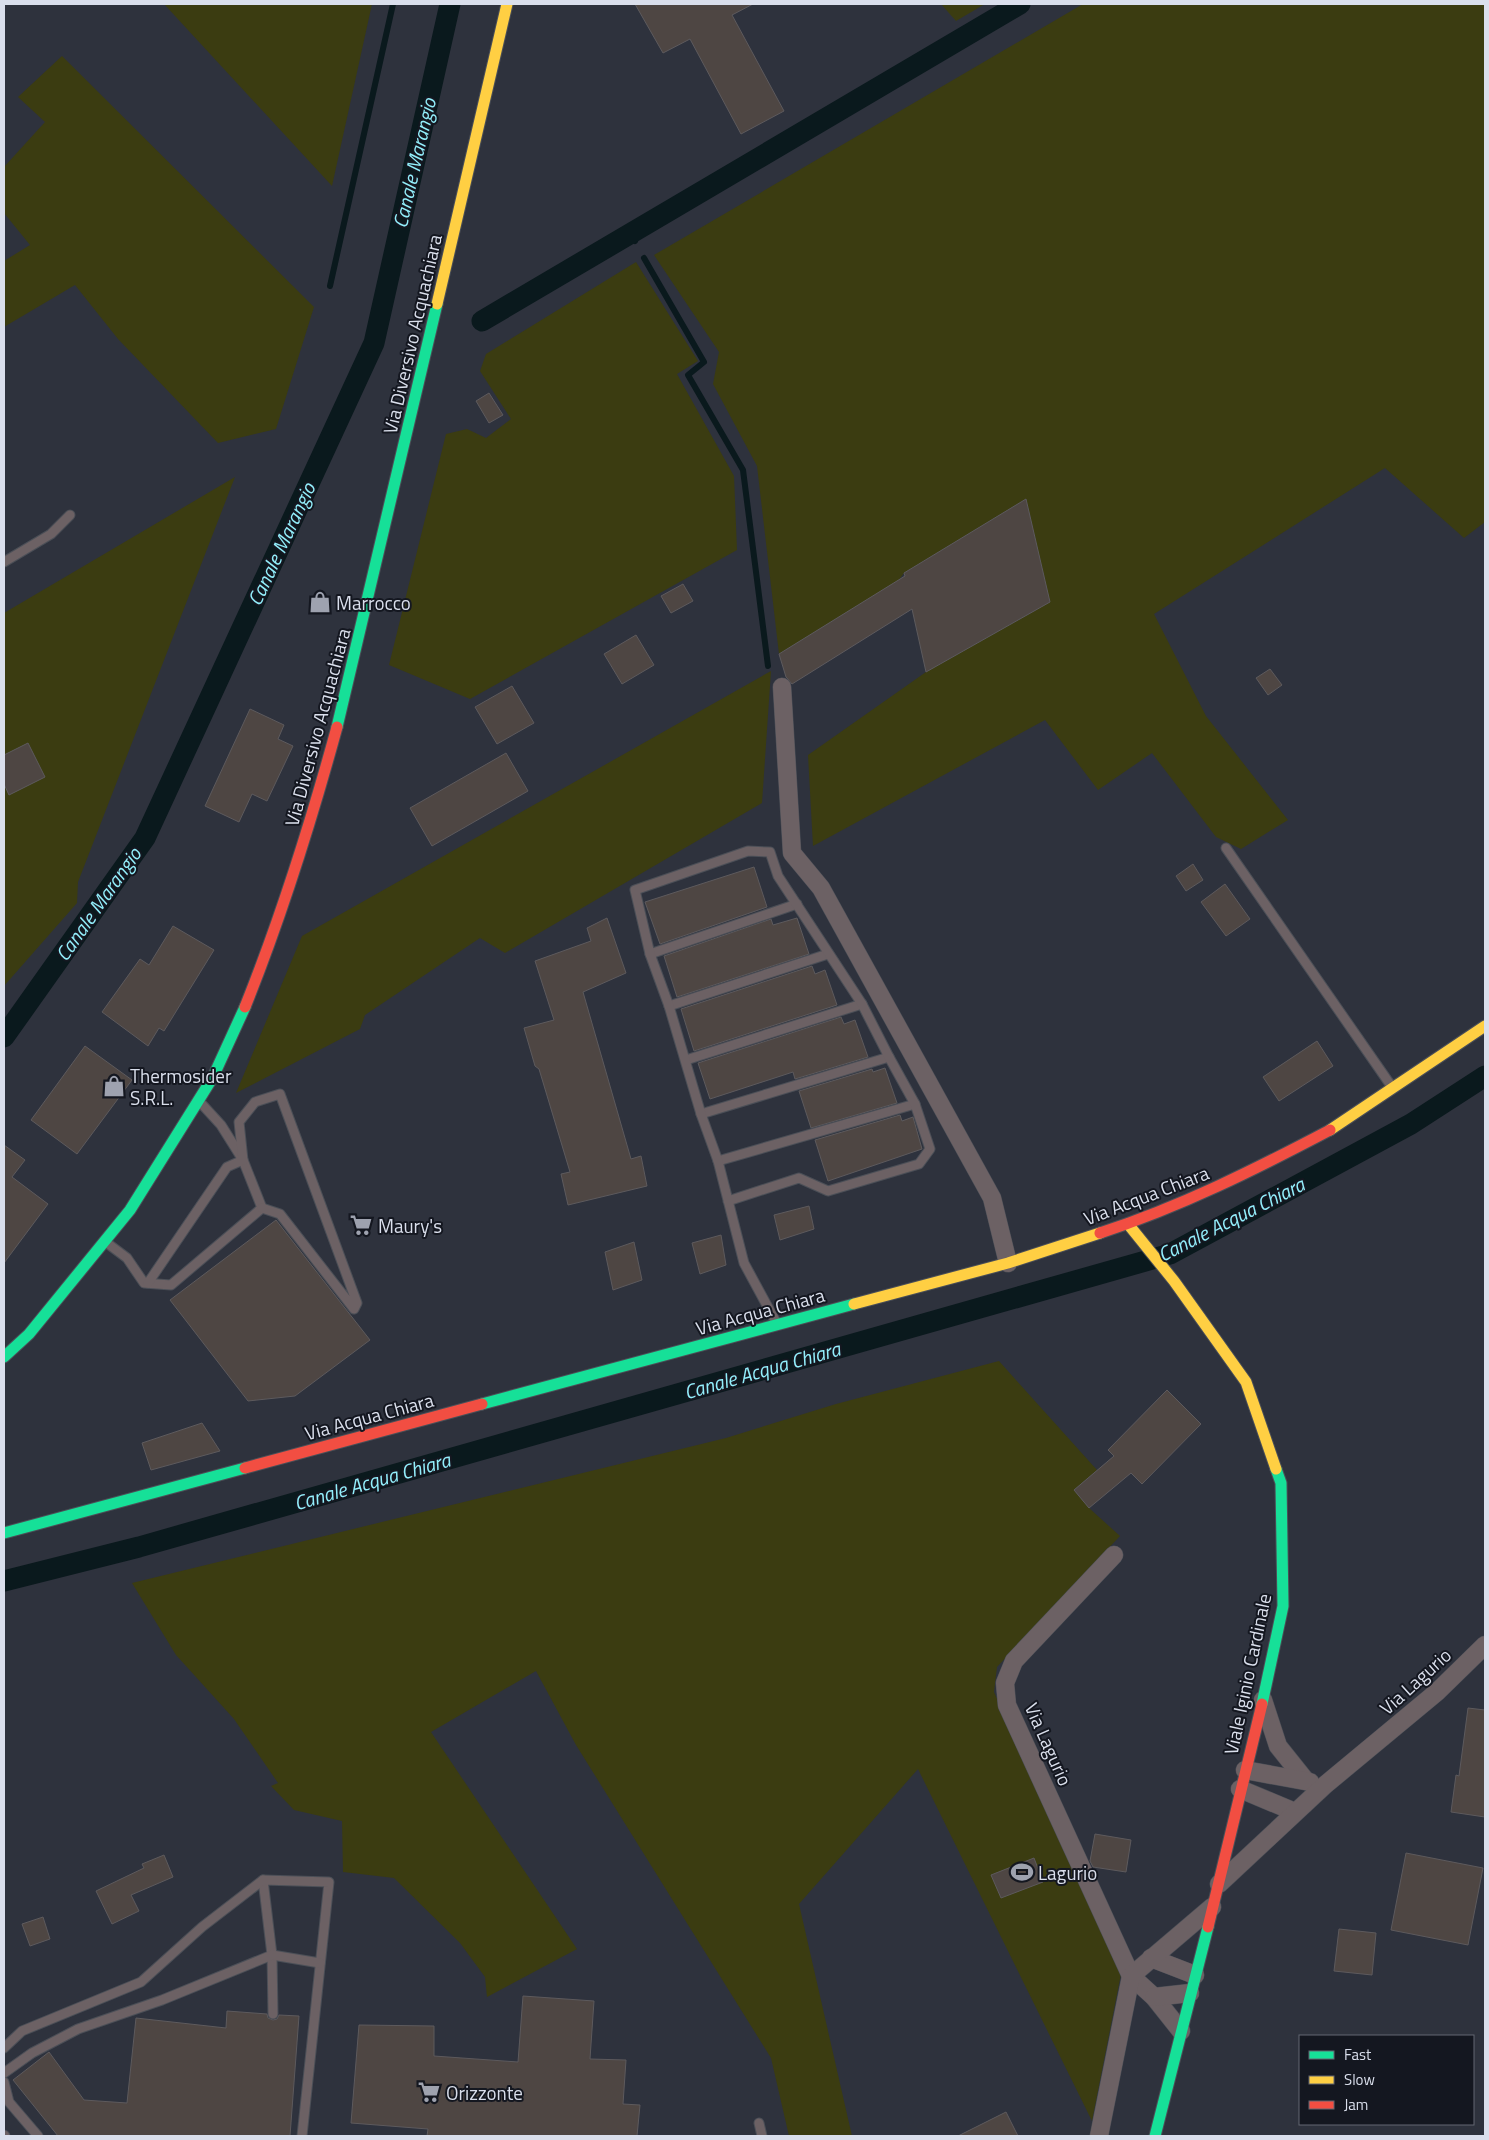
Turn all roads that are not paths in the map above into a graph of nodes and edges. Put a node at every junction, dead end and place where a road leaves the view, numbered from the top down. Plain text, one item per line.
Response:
1 (506, 4) edge
2 (70, 515) dead end
3 (4, 562) edge
4 (782, 687) dead end
5 (1226, 848) dead end
6 (797, 904) junction
7 (650, 954) junction
8 (828, 954) junction
9 (862, 1004) junction
10 (669, 1006) junction
11 (1485, 1026) edge
12 (888, 1057) junction
13 (686, 1060) junction
14 (1392, 1088) junction
15 (198, 1100) junction
16 (916, 1104) junction
17 (701, 1114) junction
18 (243, 1160) junction
19 (718, 1161) junction
20 (728, 1202) junction
21 (262, 1208) junction
22 (1128, 1224) junction
23 (105, 1241) junction
24 (1008, 1263) junction
25 (148, 1284) junction
26 (777, 1324) junction
27 (4, 1356) edge
28 (4, 1533) edge
29 (1114, 1555) dead end
30 (1485, 1645) edge
31 (1263, 1700) junction
32 (1245, 1770) junction
33 (1306, 1782) junction
34 (1325, 1785) junction
35 (1240, 1789) junction
36 (1295, 1812) junction
37 (264, 1880) junction
38 (1219, 1884) junction
39 (1212, 1907) junction
40 (272, 1955) junction
41 (1151, 1958) junction
42 (320, 1963) junction
43 (1195, 1975) junction
44 (1131, 1976) junction
45 (1190, 1993) junction
46 (1154, 1997) junction
47 (273, 2014) dead end
48 (1181, 2031) junction
49 (4, 2048) edge
50 (4, 2073) edge
51 (4, 2082) edge
52 (759, 2123) dead end
53 (38, 2136) edge
54 (302, 2136) edge
55 (762, 2136) edge
56 (1099, 2136) edge
57 (1154, 2136) edge

1 - 15 street, Via Diversivo Acquachiara
2 - 3 lane
4 - 24 street
5 - 14 lane
6 - 7 lane
6 - 7 lane
6 - 8 lane
7 - 10 lane
8 - 9 lane
8 - 10 lane
9 - 12 lane
9 - 13 lane
10 - 13 lane
11 - 14 street, Via Acqua Chiara
12 - 16 lane
12 - 17 lane
13 - 17 lane
14 - 22 street, Via Acqua Chiara
15 - 18 lane
15 - 23 street, Via Diversivo Acquachiara
16 - 19 lane
16 - 20 lane
17 - 19 lane
18 - 21 lane
18 - 21 lane
18 - 25 lane
19 - 20 lane
20 - 26 lane
21 - 25 lane
22 - 24 street, Via Acqua Chiara
22 - 31 street, Viale Iginio Cardinale
23 - 25 lane
23 - 27 street, Via Diversivo Acquachiara
24 - 26 street, Via Acqua Chiara
26 - 28 street, Via Acqua Chiara
29 - 44 street, Via Lagurio
30 - 34 street, Via Lagurio
31 - 32 street, Viale Iginio Cardinale
31 - 33 street
32 - 33 street
32 - 35 street, Viale Iginio Cardinale
33 - 34 street
34 - 36 street, Via Lagurio
35 - 36 street
35 - 38 street, Viale Iginio Cardinale
36 - 38 street, Via Lagurio
37 - 40 lane
37 - 42 lane
37 - 49 lane
38 - 39 street, Viale Iginio Cardinale
39 - 41 street
39 - 43 street, Viale Iginio Cardinale
40 - 42 lane
40 - 47 lane
40 - 50 lane
41 - 43 street
41 - 44 street
42 - 54 lane
43 - 45 street, Viale Iginio Cardinale
44 - 46 street, Via Lagurio
44 - 56 street
45 - 46 street
45 - 48 street, Viale Iginio Cardinale
46 - 48 street, Via Lagurio
48 - 57 street, Viale Iginio Cardinale
51 - 53 lane
52 - 55 lane

